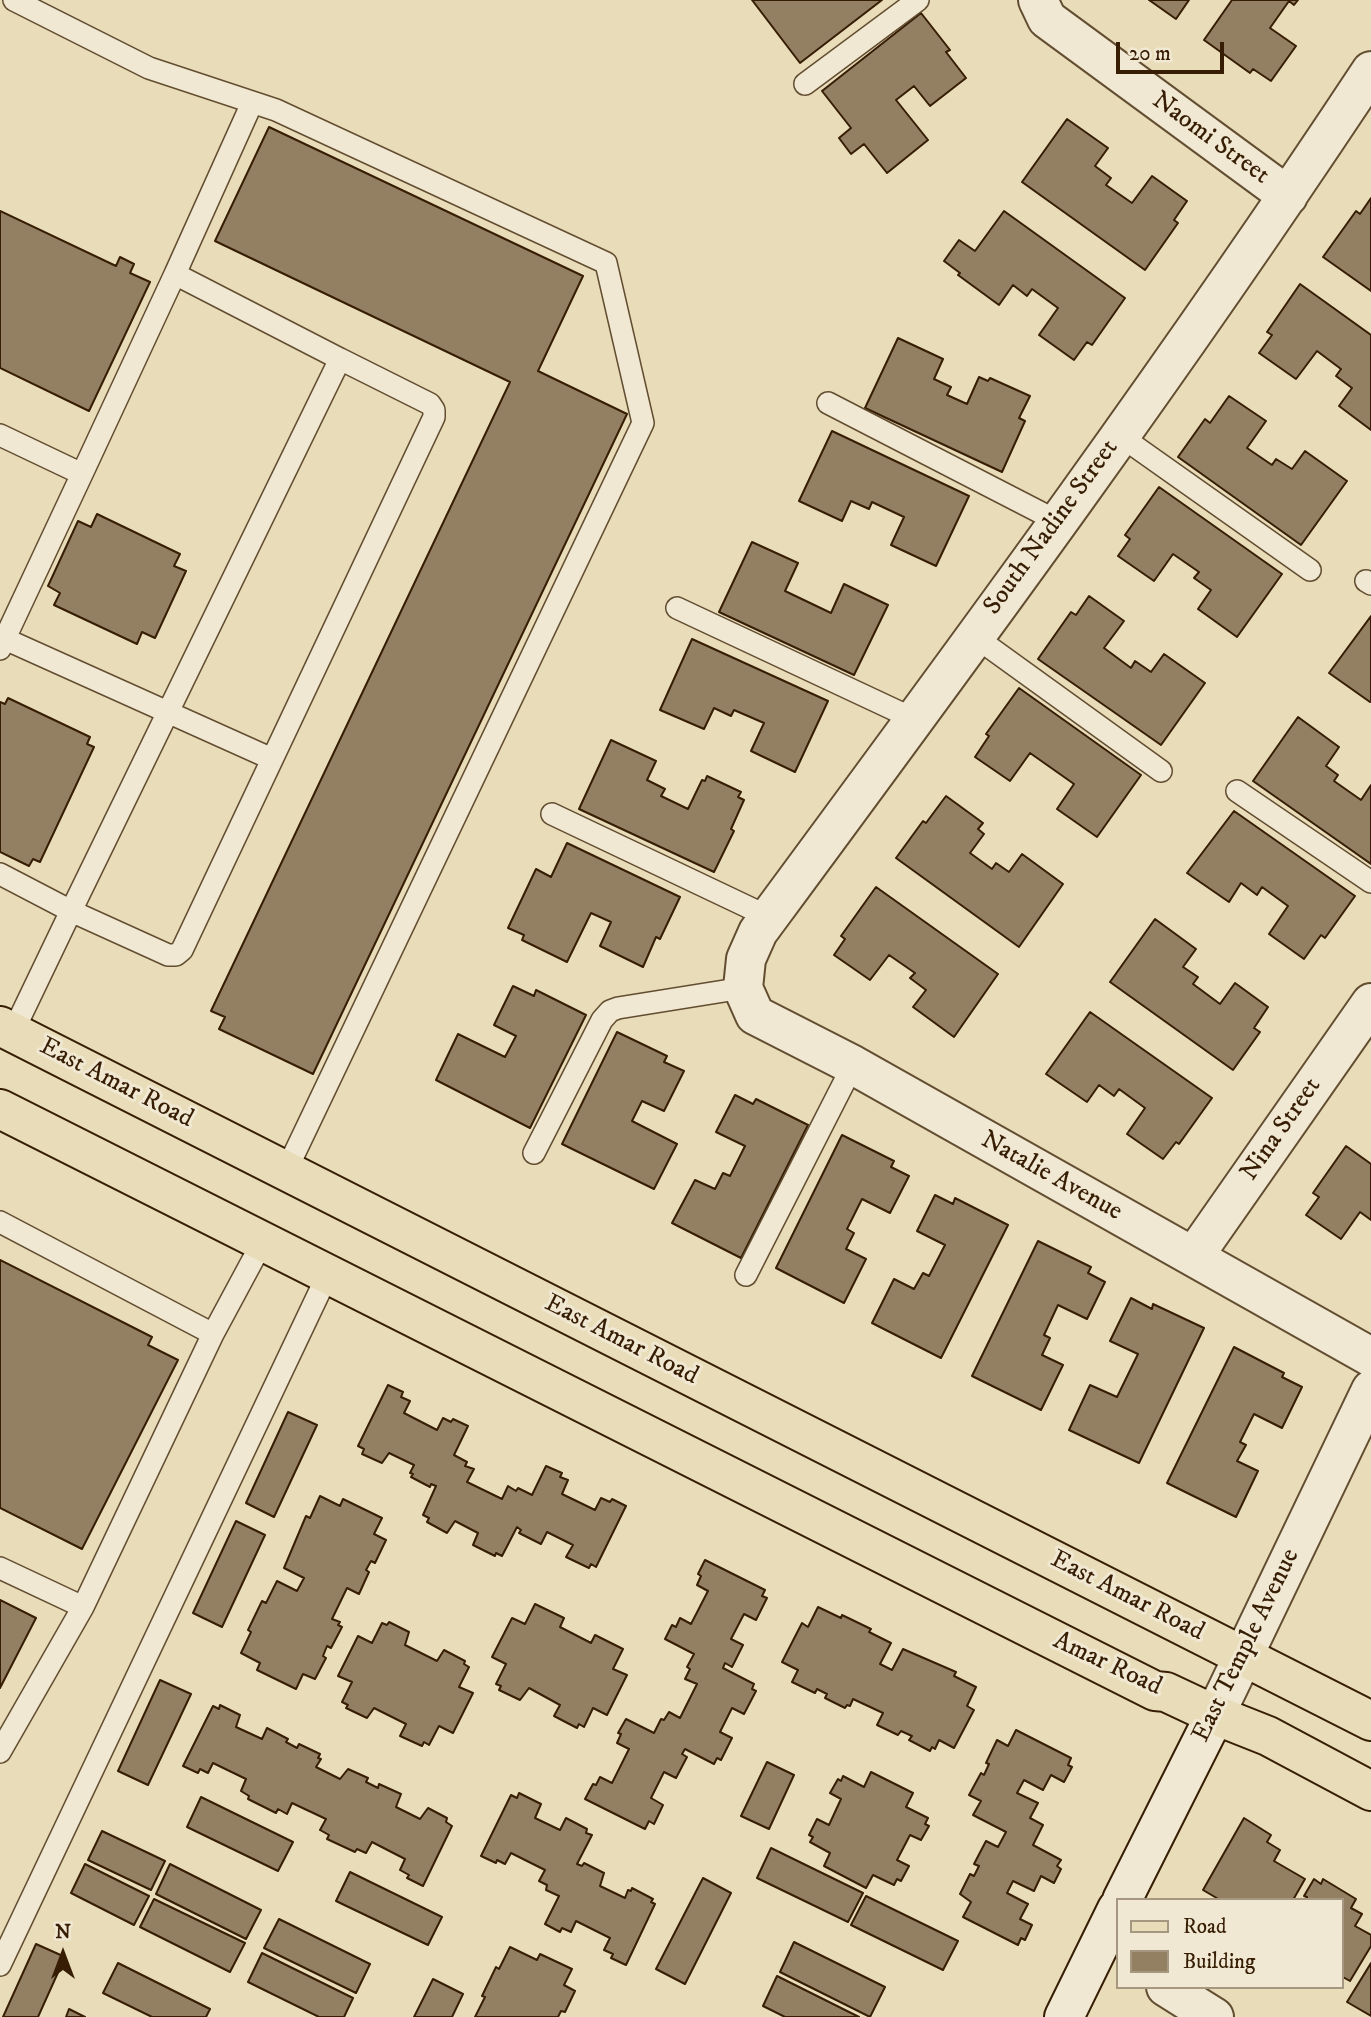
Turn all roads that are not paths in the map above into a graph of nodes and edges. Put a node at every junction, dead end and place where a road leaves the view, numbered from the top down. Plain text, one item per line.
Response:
1 (15, 0) edge
2 (918, 0) edge
3 (1038, 0) edge
4 (1371, 71) edge
5 (805, 84) dead end
6 (253, 103) junction
7 (1288, 196) junction
8 (175, 274) junction
9 (340, 359) junction
10 (828, 403) dead end
11 (0, 435) edge
12 (1119, 435) junction
13 (82, 474) junction
14 (1058, 522) junction
15 (1310, 570) dead end
16 (677, 608) dead end
17 (974, 636) junction
18 (3, 644) edge
19 (168, 713) junction
20 (914, 719) junction
21 (272, 759) junction
22 (1161, 771) dead end
23 (1237, 791) dead end
24 (552, 814) dead end
25 (0, 874) edge
26 (1371, 882) edge
27 (71, 911) junction
28 (769, 917) junction
29 (743, 988) junction
30 (1371, 1003) edge
31 (7, 1029) edge
32 (853, 1065) junction
33 (0, 1109) edge
34 (534, 1153) dead end
35 (286, 1171) junction
36 (0, 1223) edge
37 (263, 1241) junction
38 (1194, 1256) junction
39 (328, 1274) junction
40 (746, 1275) dead end
41 (213, 1334) junction
42 (1371, 1357) edge
43 (1371, 1390) edge
44 (0, 1568) edge
45 (83, 1607) junction
46 (1244, 1655) junction
47 (1215, 1715) junction
48 (1371, 1721) edge
49 (0, 1752) edge
50 (1371, 1791) edge
51 (1123, 1898) edge
52 (1116, 1914) edge
53 (1108, 1952) edge
54 (0, 1965) edge
55 (1169, 1989) edge
56 (1064, 2017) edge
57 (1214, 2017) edge

1 - 6 lane
2 - 5 lane
3 - 7 street, Naomi Street
4 - 7 street, South Nadine Street
6 - 8 lane
6 - 35 lane
7 - 12 street, South Nadine Street
8 - 9 lane
8 - 13 lane
9 - 19 lane
9 - 21 lane
10 - 14 lane
11 - 13 lane
12 - 14 street, South Nadine Street
12 - 15 lane
13 - 18 lane
14 - 17 street, South Nadine Street
16 - 20 lane
17 - 20 street, South Nadine Street
17 - 22 lane
18 - 19 lane
19 - 21 lane
19 - 27 lane
20 - 28 street, South Nadine Street
21 - 27 lane
23 - 26 lane
24 - 28 lane
25 - 27 lane
27 - 31 lane
28 - 29 street, South Nadine Street
29 - 32 street, Natalie Avenue
29 - 34 lane
30 - 38 street, Nina Street
31 - 35 main road, East Amar Road
32 - 38 street, Natalie Avenue
32 - 40 lane
33 - 37 main road
35 - 46 main road, East Amar Road
36 - 41 lane
37 - 39 main road
37 - 41 lane
38 - 42 street, Natalie Avenue
39 - 47 main road, Amar Road
39 - 54 lane
41 - 45 lane
43 - 46 street, East Temple Avenue
44 - 45 lane
45 - 49 lane
46 - 47 street, East Temple Avenue
46 - 48 main road
47 - 50 main road
47 - 51 street, East Temple Avenue
52 - 53 street
53 - 56 street
55 - 57 street

